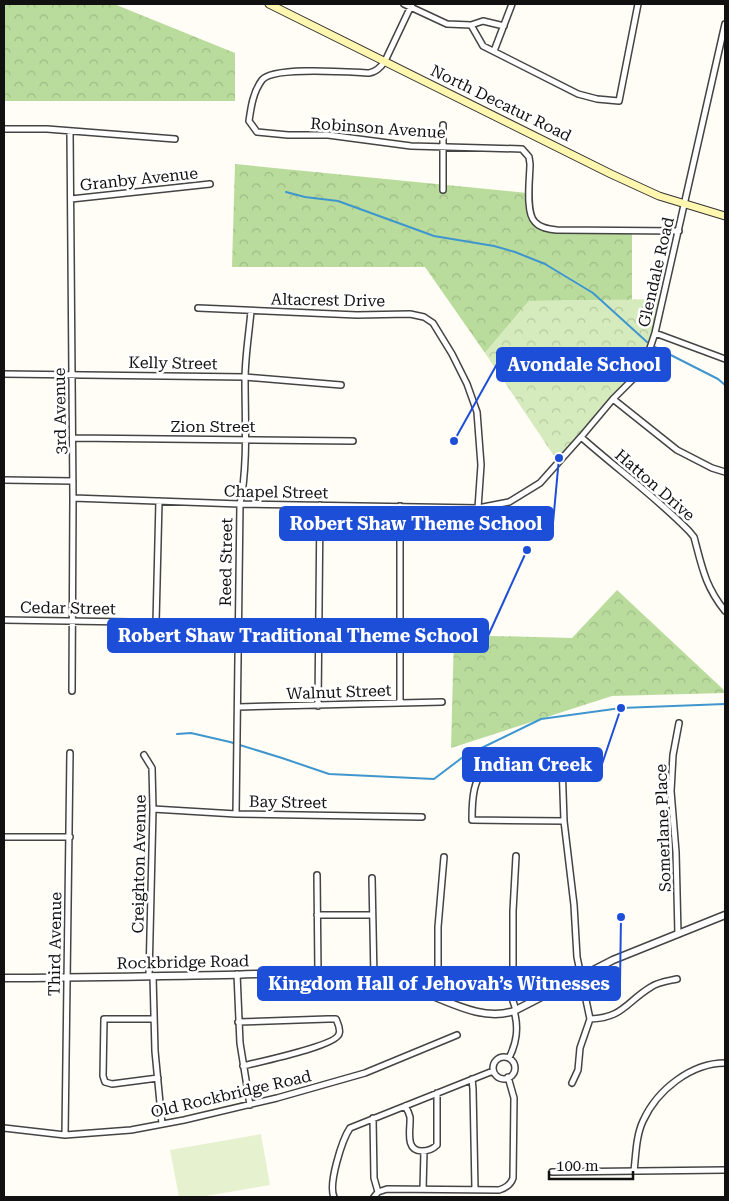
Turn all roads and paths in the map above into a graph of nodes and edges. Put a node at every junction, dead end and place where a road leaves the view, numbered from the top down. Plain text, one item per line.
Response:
1 (269, 4) edge
2 (404, 4) edge
3 (512, 4) edge
4 (638, 4) edge
5 (411, 5) edge
6 (725, 24) edge
7 (471, 25) junction
8 (504, 26) junction
9 (494, 51) junction
10 (384, 61) junction
11 (443, 125) dead end
12 (4, 129) edge
13 (70, 132) junction
14 (175, 139) dead end
15 (443, 147) junction
16 (210, 184) dead end
17 (443, 190) dead end
18 (71, 199) junction
19 (685, 204) junction
20 (725, 216) edge
21 (679, 230) junction
22 (198, 308) dead end
23 (251, 311) junction
24 (655, 333) junction
25 (725, 359) edge
26 (4, 374) edge
27 (72, 374) junction
28 (245, 377) junction
29 (341, 385) dead end
30 (613, 399) junction
31 (72, 438) junction
32 (245, 438) junction
33 (581, 438) junction
34 (353, 441) dead end
35 (725, 472) edge
36 (4, 480) edge
37 (73, 481) junction
38 (73, 498) junction
39 (159, 501) junction
40 (240, 504) junction
41 (320, 505) junction
42 (400, 506) junction
43 (478, 508) junction
44 (725, 611) edge
45 (4, 620) edge
46 (73, 621) junction
47 (156, 623) junction
48 (238, 623) junction
49 (401, 624) junction
50 (319, 625) junction
51 (72, 690) dead end
52 (442, 702) dead end
53 (400, 703) junction
54 (318, 706) junction
55 (238, 707) junction
56 (679, 723) dead end
57 (70, 753) dead end
58 (144, 755) dead end
59 (153, 809) junction
60 (236, 814) junction
61 (422, 817) dead end
62 (564, 821) junction
63 (4, 837) edge
64 (70, 837) junction
65 (516, 856) dead end
66 (444, 857) dead end
67 (317, 875) dead end
68 (372, 878) dead end
69 (317, 915) junction
70 (372, 915) junction
71 (725, 915) edge
72 (678, 934) junction
73 (318, 973) junction
74 (237, 974) junction
75 (581, 975) junction
76 (151, 976) junction
77 (438, 976) junction
78 (4, 978) edge
79 (67, 978) junction
80 (374, 978) junction
81 (677, 979) dead end
82 (510, 992) junction
83 (429, 995) junction
84 (515, 1010) junction
85 (154, 1019) junction
86 (590, 1019) junction
87 (238, 1022) junction
88 (457, 1035) dead end
89 (509, 1058) junction
90 (725, 1063) edge
91 (243, 1066) junction
92 (493, 1071) junction
93 (158, 1078) junction
94 (508, 1078) junction
95 (472, 1079) junction
96 (572, 1083) dead end
97 (436, 1093) junction
98 (250, 1105) junction
99 (405, 1106) junction
100 (373, 1118) junction
101 (162, 1124) junction
102 (4, 1128) edge
103 (65, 1135) junction
104 (424, 1151) junction
105 (725, 1170) edge
106 (634, 1171) junction
107 (552, 1172) dead end
108 (423, 1189) junction
109 (475, 1189) junction
110 (378, 1192) junction
111 (334, 1197) edge
112 (374, 1197) edge

1 - 10 main road, North Decatur Road
2 - 5 street
3 - 8 street
4 - 9 street
5 - 7 street
5 - 10 street
6 - 19 street, Glendale Road
7 - 8 street
7 - 9 street
8 - 9 street
10 - 15 street, Robinson Avenue
10 - 19 main road, North Decatur Road
11 - 15 street
12 - 13 street
13 - 14 street
13 - 18 street, 3rd Avenue
15 - 17 street
15 - 21 street, Robinson Avenue
16 - 18 street, Granby Avenue
18 - 27 street, 3rd Avenue
19 - 20 main road, North Decatur Road
19 - 21 street, Glendale Road
21 - 24 street, Glendale Road
22 - 23 street, Altacrest Drive
23 - 28 street, Reed Street
23 - 43 street, Altacrest Drive
24 - 25 street
24 - 30 street, Glendale Road
26 - 27 street, Kelly Street
27 - 28 street, Kelly Street
27 - 31 street, 3rd Avenue
28 - 29 street, Kelly Street
28 - 32 street, Reed Street
30 - 33 street, Glendale Road
30 - 35 street
31 - 32 street, Zion Street
31 - 37 street, 3rd Avenue
32 - 34 street, Zion Street
32 - 40 street, Reed Street
33 - 43 street, Glendale Road
33 - 44 street, Hatton Drive
36 - 37 street
37 - 38 street, 3rd Avenue
38 - 39 street, Chapel Street
38 - 46 street, 3rd Avenue
39 - 40 street, Chapel Street
39 - 47 street
40 - 41 street, Chapel Street
40 - 48 street, Reed Street
41 - 42 street, Chapel Street
41 - 50 street
42 - 43 street, Chapel Street
42 - 49 street
45 - 46 street, Cedar Street
46 - 47 street, Cedar Street
46 - 51 street, 3rd Avenue
47 - 48 street, Cedar Street
48 - 50 street, Cedar Street
48 - 55 street, Reed Street
49 - 50 street, Cedar Street
49 - 53 street
50 - 54 street
52 - 53 street, Walnut Street
53 - 54 street, Walnut Street
54 - 55 street, Walnut Street
55 - 60 street, Reed Street
56 - 72 street, Somerlane Place
57 - 64 street, Third Avenue
58 - 59 street, Creighton Avenue
59 - 60 street, Bay Street
59 - 76 street, Creighton Avenue
60 - 61 street, Bay Street
62 - 62 street
62 - 75 street
63 - 64 street
64 - 79 street, Third Avenue
65 - 82 street
66 - 77 street
67 - 69 street
68 - 70 street
69 - 70 street
69 - 73 street
70 - 80 street
71 - 72 street, Rockbridge Road
72 - 75 street, Rockbridge Road
73 - 74 street, Rockbridge Road
73 - 80 street, Rockbridge Road
74 - 76 street, Rockbridge Road
74 - 87 street
75 - 84 street, Rockbridge Road
75 - 86 street
76 - 79 street, Rockbridge Road
76 - 85 street, Creighton Avenue
77 - 82 street
77 - 83 street
78 - 79 street, Rockbridge Road
79 - 103 street, Third Avenue
80 - 83 street, Rockbridge Road
81 - 86 street
82 - 84 street
83 - 84 street, Rockbridge Road
84 - 89 street
85 - 93 street, Creighton Avenue
85 - 93 street
86 - 96 street
87 - 91 street
87 - 91 street
88 - 98 street, Old Rockbridge Road
89 - 92 street
89 - 94 street
90 - 106 street
91 - 98 street
92 - 94 street
92 - 95 street
93 - 101 street, Creighton Avenue
94 - 109 street
95 - 97 street
95 - 109 street
97 - 99 street
97 - 104 street
98 - 101 street, Old Rockbridge Road
99 - 100 street
99 - 104 street
100 - 110 street
100 - 111 street
101 - 103 street, Old Rockbridge Road
102 - 103 street, Old Rockbridge Road
104 - 108 street
105 - 106 street
106 - 107 street
108 - 109 street
108 - 110 street
110 - 112 street

